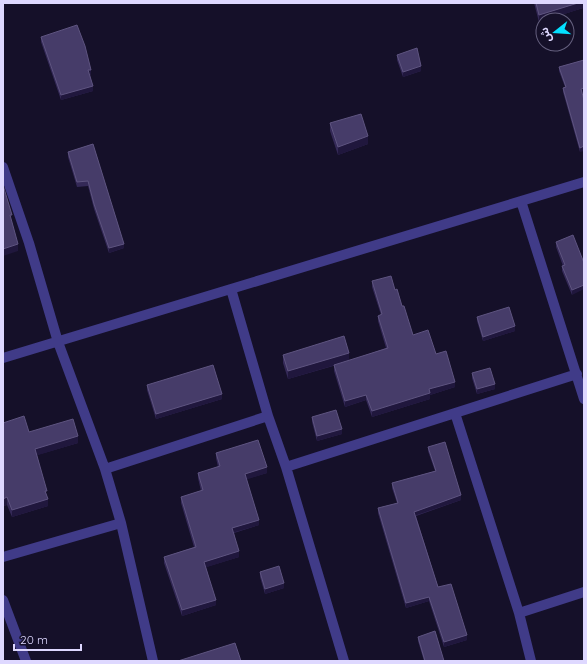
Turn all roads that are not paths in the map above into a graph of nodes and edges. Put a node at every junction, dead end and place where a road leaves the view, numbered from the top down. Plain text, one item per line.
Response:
1 (3, 167) edge
2 (584, 182) edge
3 (520, 201) junction
4 (231, 289) junction
5 (58, 342) junction
6 (3, 358) edge
7 (577, 374) junction
8 (584, 399) edge
9 (455, 413) junction
10 (268, 416) junction
11 (286, 467) junction
12 (105, 470) junction
13 (121, 523) junction
14 (3, 557) edge
15 (584, 592) edge
16 (3, 600) edge
17 (520, 614) junction
18 (26, 661) edge
19 (153, 661) edge
20 (344, 661) edge
21 (532, 661) edge

1 - 5 street
2 - 3 street
3 - 4 street
3 - 7 street
4 - 5 street
4 - 10 street
5 - 6 street
5 - 12 street
7 - 8 street
7 - 9 street
9 - 11 street
9 - 17 street
10 - 11 street
10 - 12 street
11 - 20 street
12 - 13 street
13 - 14 street
13 - 19 street
15 - 17 street
16 - 18 street
17 - 21 street

